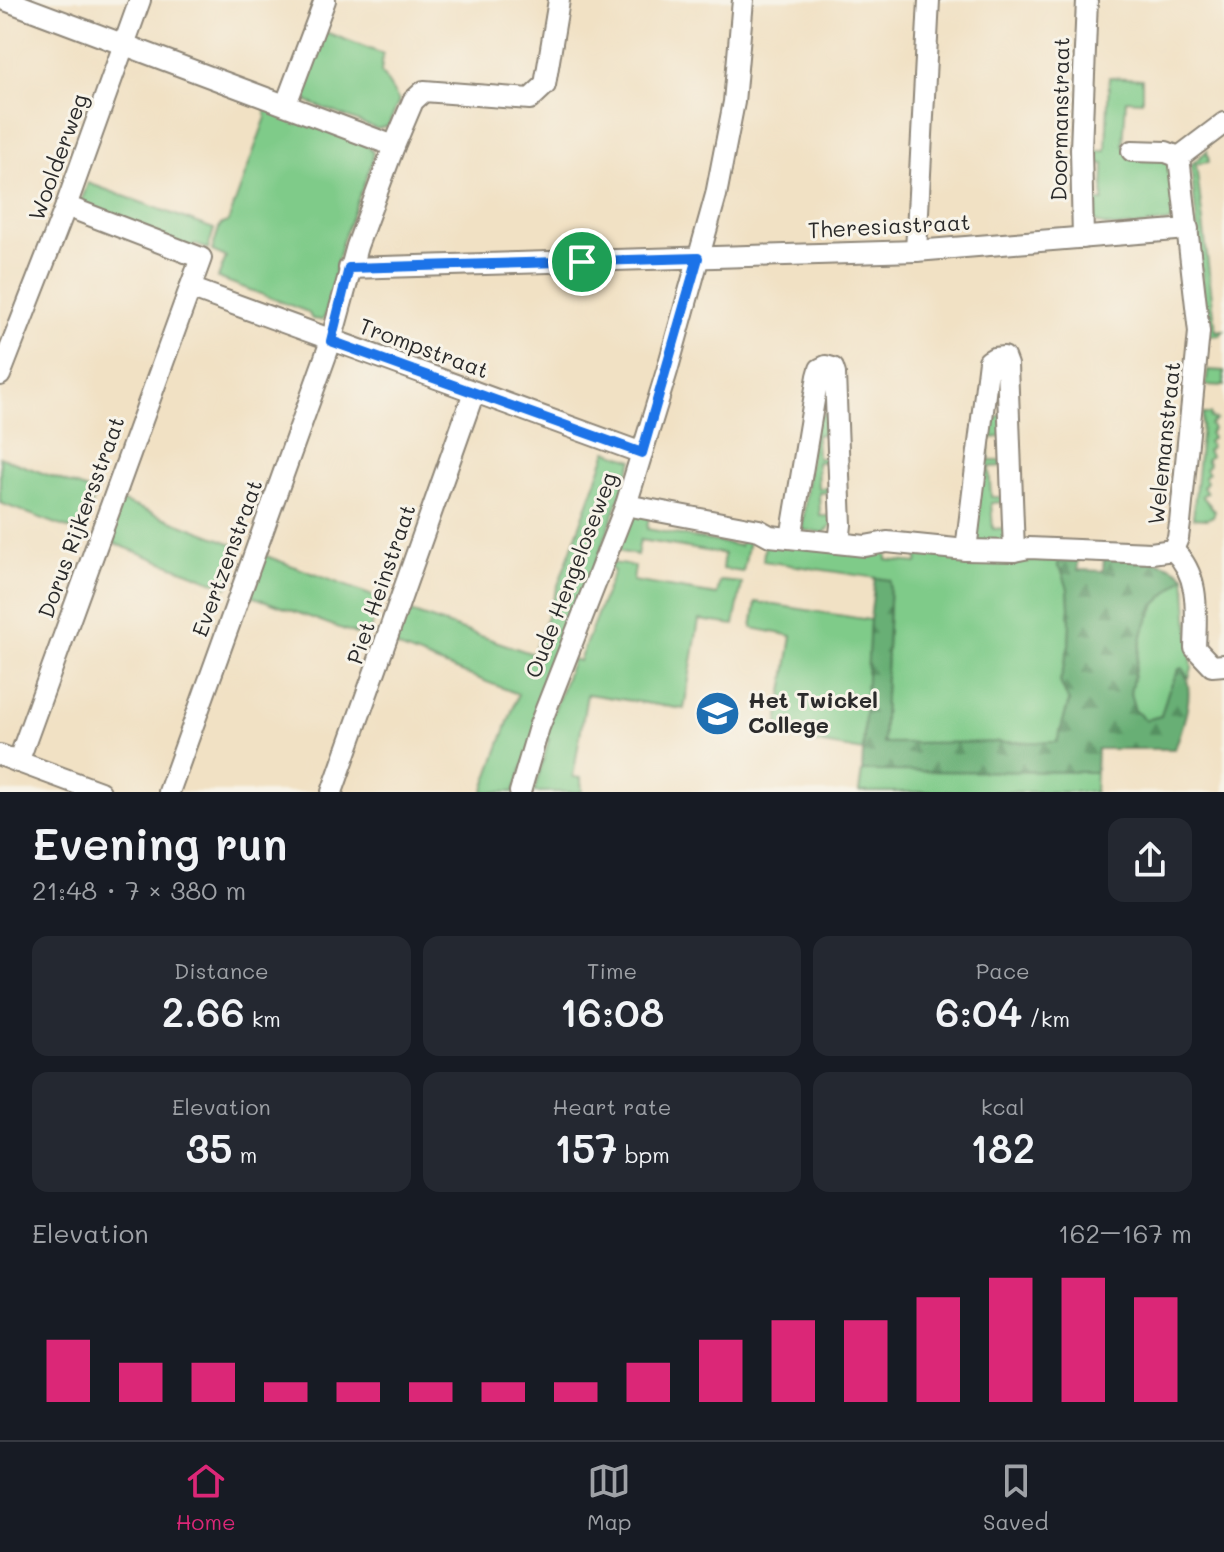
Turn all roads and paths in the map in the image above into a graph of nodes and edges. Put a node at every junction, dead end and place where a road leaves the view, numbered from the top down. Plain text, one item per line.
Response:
1 (5, 0) edge
2 (140, 0) edge
3 (325, 0) edge
4 (559, 0) edge
5 (743, 0) edge
6 (929, 0) edge
7 (1087, 0) edge
8 (125, 46) junction
9 (286, 104) junction
10 (1221, 125) edge
11 (394, 146) junction
12 (1132, 151) dead end
13 (1179, 157) junction
14 (66, 206) junction
15 (1188, 229) junction
16 (1083, 238) junction
17 (916, 251) junction
18 (698, 258) junction
19 (349, 268) junction
20 (190, 288) junction
21 (331, 341) junction
22 (0, 375) edge
23 (474, 392) junction
24 (642, 453) junction
25 (626, 505) junction
26 (791, 538) junction
27 (839, 543) junction
28 (966, 550) junction
29 (1173, 550) junction
30 (1014, 551) junction
31 (1224, 665) edge
32 (9, 759) edge
33 (100, 792) edge
34 (169, 792) edge
35 (332, 792) edge
36 (520, 792) edge

1 - 8 street
2 - 8 street, Woolderweg
3 - 9 street
4 - 11 street, Evertzenstraat
5 - 18 street, Oude Hengeloseweg
6 - 17 street
7 - 16 street, Doormanstraat
8 - 9 street
8 - 14 street, Woolderweg
9 - 11 street
10 - 13 street
11 - 19 street, Evertzenstraat
12 - 13 street
13 - 15 street
14 - 20 street, Dorus Rijkersstraat
14 - 22 street, Woolderweg
15 - 16 street, Theresiastraat
15 - 29 street, Welemanstraat
16 - 17 street, Theresiastraat
17 - 18 street, Theresiastraat
18 - 19 street, Theresiastraat
18 - 24 street, Oude Hengeloseweg
19 - 21 street, Evertzenstraat
20 - 21 street, Trompstraat
20 - 32 street, Dorus Rijkersstraat
21 - 23 street, Trompstraat
21 - 34 street, Evertzenstraat
23 - 24 street, Trompstraat
23 - 35 street, Piet Heinstraat
24 - 25 street, Oude Hengeloseweg
25 - 26 street, Welemanstraat
25 - 36 street, Oude Hengeloseweg
26 - 27 street, Welemanstraat
26 - 27 street
27 - 28 street, Welemanstraat
28 - 30 street, Welemanstraat
28 - 30 street
29 - 30 street, Welemanstraat
29 - 31 street
32 - 33 street

